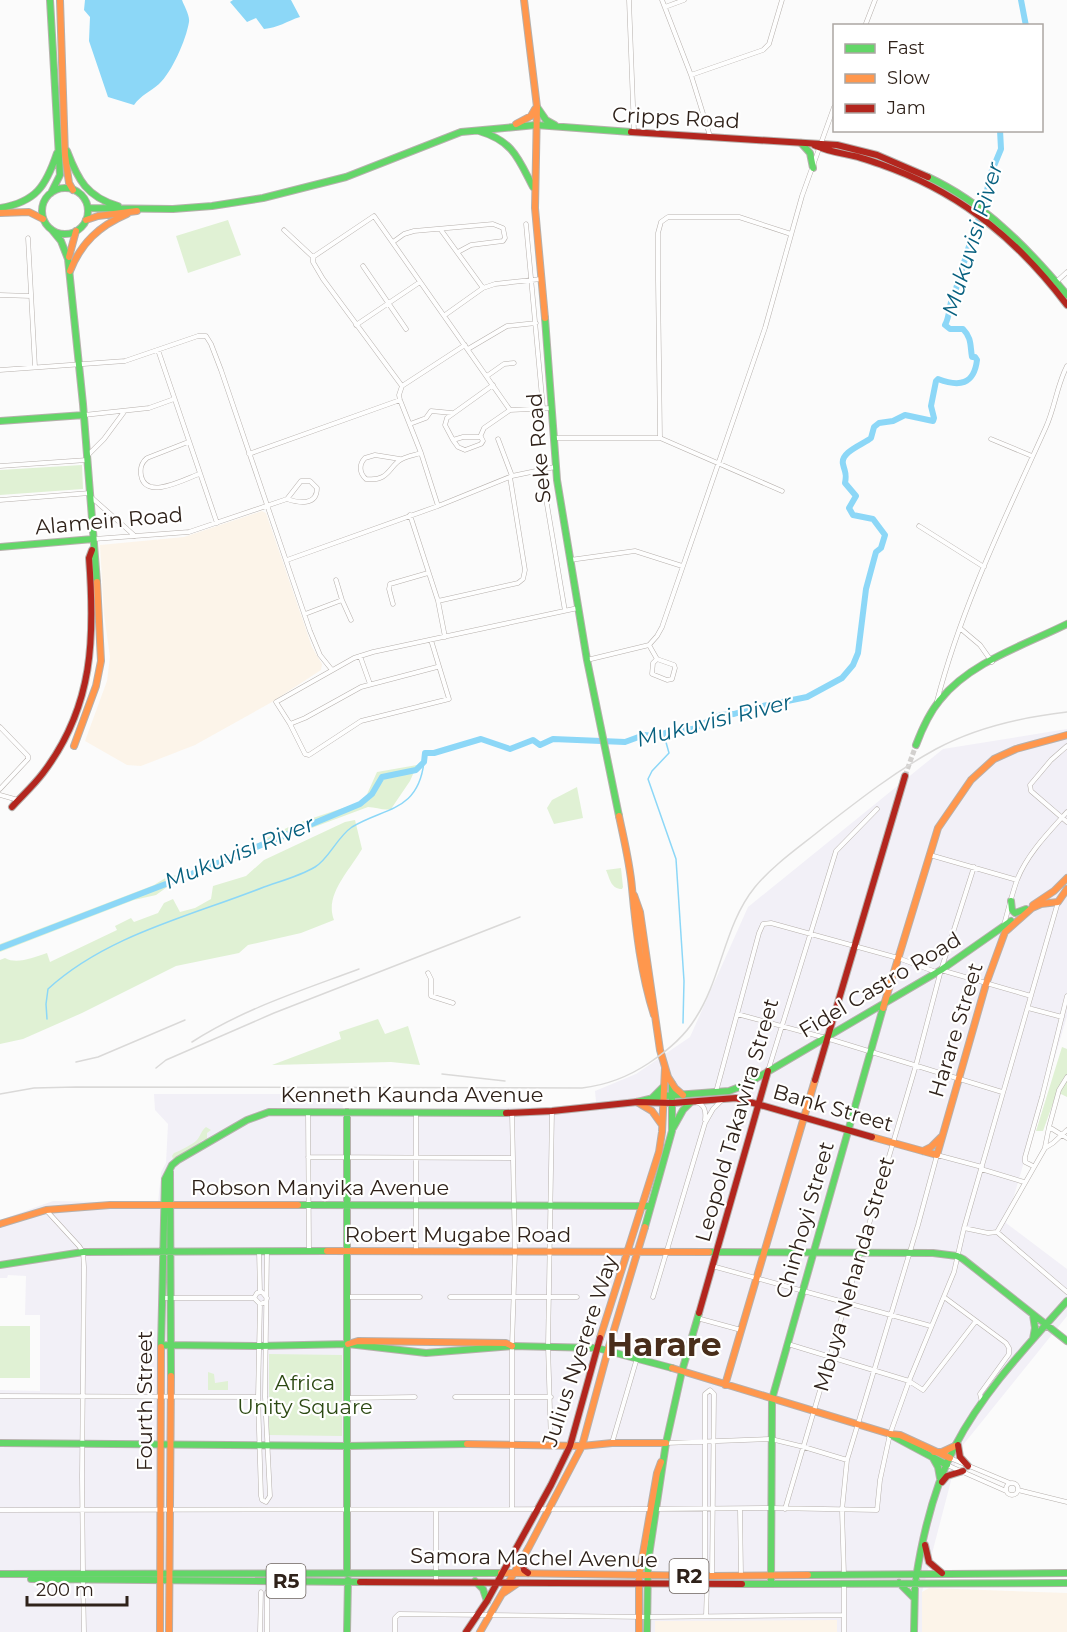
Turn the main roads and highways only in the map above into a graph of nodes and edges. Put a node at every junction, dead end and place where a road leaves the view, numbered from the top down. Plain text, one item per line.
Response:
1 (50, 0) edge
2 (60, 0) edge
3 (524, 0) edge
4 (537, 107) junction
5 (536, 125) junction
6 (512, 126) junction
7 (558, 127) junction
8 (475, 130) junction
9 (801, 143) junction
10 (65, 145) junction
11 (58, 149) junction
12 (813, 168) road end
13 (534, 189) junction
14 (74, 190) junction
15 (51, 193) junction
16 (42, 205) junction
17 (0, 208) edge
18 (88, 208) junction
19 (128, 211) junction
20 (29, 212) junction
21 (0, 213) edge
22 (43, 219) junction
23 (86, 220) junction
24 (52, 230) junction
25 (76, 231) junction
26 (68, 259) junction
27 (70, 272) junction
28 (1054, 284) junction
29 (1067, 295) edge
30 (1067, 305) edge
31 (84, 415) junction
32 (0, 421) edge
33 (93, 539) junction
34 (0, 547) edge
35 (1067, 624) edge
36 (1067, 735) edge
37 (916, 745) tunnel mouth
38 (74, 746) dead end
39 (905, 776) tunnel mouth
40 (12, 807) dead end
41 (1067, 878) edge
42 (1054, 891) junction
43 (1046, 895) junction
44 (1060, 898) edge
45 (1011, 901) road end
46 (1027, 909) junction
47 (1004, 929) junction
48 (984, 941) junction
49 (999, 946) junction
50 (885, 1002) junction
51 (826, 1038) junction
52 (665, 1068) junction
53 (768, 1071) junction
54 (672, 1084) junction
55 (663, 1087) junction
56 (683, 1095) junction
57 (652, 1098) junction
58 (673, 1099) junction
59 (663, 1100) junction
60 (637, 1102) junction
61 (693, 1102) junction
62 (758, 1104) junction
63 (347, 1112) junction
64 (804, 1117) junction
65 (662, 1125) junction
66 (848, 1130) junction
67 (672, 1131) junction
68 (943, 1133) junction
69 (923, 1151) junction
70 (167, 1205) junction
71 (347, 1205) junction
72 (642, 1206) junction
73 (651, 1207) junction
74 (0, 1224) edge
75 (162, 1251) junction
76 (171, 1251) junction
77 (347, 1251) junction
78 (639, 1251) junction
79 (764, 1251) junction
80 (813, 1251) junction
81 (629, 1252) junction
82 (716, 1252) junction
83 (0, 1265) edge
84 (1067, 1302) edge
85 (1034, 1315) junction
86 (1046, 1325) junction
87 (1032, 1341) junction
88 (1067, 1341) edge
89 (348, 1344) junction
90 (162, 1345) junction
91 (171, 1345) junction
92 (512, 1346) junction
93 (597, 1348) junction
94 (608, 1350) junction
95 (682, 1371) junction
96 (725, 1385) junction
97 (772, 1399) junction
98 (0, 1443) edge
99 (666, 1443) junction
100 (957, 1443) junction
101 (161, 1444) junction
102 (170, 1444) junction
103 (348, 1446) junction
104 (570, 1446) junction
105 (582, 1446) junction
106 (934, 1455) junction
107 (948, 1461) junction
108 (941, 1483) junction
109 (654, 1509) junction
110 (925, 1535) junction
111 (522, 1559) junction
112 (1067, 1572) edge
113 (160, 1573) junction
114 (169, 1573) junction
115 (501, 1573) junction
116 (514, 1573) junction
117 (528, 1573) junction
118 (0, 1574) edge
119 (347, 1574) junction
120 (916, 1574) junction
121 (943, 1574) junction
122 (771, 1575) junction
123 (639, 1576) junction
124 (646, 1576) junction
125 (83, 1577) junction
126 (0, 1579) edge
127 (160, 1581) junction
128 (169, 1581) junction
129 (475, 1581) junction
130 (496, 1581) junction
131 (509, 1581) junction
132 (348, 1582) junction
133 (525, 1582) junction
134 (915, 1582) junction
135 (771, 1583) junction
136 (899, 1583) junction
137 (1067, 1583) edge
138 (639, 1584) junction
139 (646, 1584) junction
140 (502, 1594) junction
141 (914, 1598) junction
142 (487, 1601) junction
143 (160, 1632) edge
144 (169, 1632) edge
145 (348, 1632) edge
146 (466, 1632) edge
147 (480, 1632) edge
148 (639, 1632) edge
149 (647, 1632) edge
150 (914, 1632) edge

1 - 11 main road
2 - 10 main road
3 - 4 main road, Seke Road
4 - 5 main road, Seke Road
4 - 6 main road
4 - 7 main road
5 - 6 main road, Cripps Road
5 - 7 main road, Cripps Road
5 - 13 main road, Seke Road
6 - 8 main road, Cripps Road
7 - 9 main road, Cripps Road
8 - 13 main road
8 - 19 main road, Cripps Road
9 - 12 main road
9 - 28 main road, Cripps Road
10 - 14 main road
10 - 19 main road
11 - 15 main road
11 - 17 main road
13 - 52 main road, Seke Road
14 - 15 main road
14 - 18 main road
15 - 16 main road
16 - 20 main road
16 - 22 main road
18 - 19 main road
18 - 23 main road
19 - 23 main road
19 - 27 main road
20 - 21 main road
20 - 22 main road
22 - 24 main road
23 - 25 main road
24 - 25 main road
24 - 26 main road
25 - 26 main road
26 - 27 main road
27 - 31 main road
28 - 29 main road
28 - 30 main road
31 - 32 main road
31 - 33 main road
33 - 34 main road, Alamein Road
33 - 38 main road
33 - 40 main road
35 - 37 main road
36 - 50 main road, Chinhoyi Street
39 - 51 main road
41 - 42 main road, Fidel Castro Road
42 - 43 main road, Fidel Castro Road
42 - 44 main road
43 - 44 main road
43 - 46 main road, Fidel Castro Road
44 - 47 main road, Fidel Castro Road
45 - 46 main road
46 - 47 main road, Fidel Castro Road
47 - 48 main road, Fidel Castro Road
47 - 49 main road, Harare Street
48 - 49 main road
48 - 50 main road, Fidel Castro Road
49 - 68 main road, Harare Street
50 - 51 main road, Fidel Castro Road
50 - 66 main road, Chinhoyi Street
51 - 53 main road, Fidel Castro Road
51 - 64 main road
52 - 54 main road
52 - 55 main road, Julius Nyerere Way
53 - 56 main road, Fidel Castro Road
53 - 62 main road, Leopold Takawira Street
54 - 56 main road
54 - 58 main road, Julius Nyerere Way
55 - 57 main road
55 - 59 main road, Julius Nyerere Way
56 - 58 main road, Fidel Castro Road
57 - 59 main road
57 - 60 main road
58 - 59 main road, Fidel Castro Road
58 - 61 main road, Bank Street
58 - 67 main road, Julius Nyerere Way
59 - 60 main road
59 - 65 main road, Julius Nyerere Way
60 - 63 main road, Kenneth Kaunda Avenue
60 - 65 main road
61 - 62 main road, Bank Street
61 - 67 main road
62 - 64 main road, Bank Street
62 - 82 main road, Leopold Takawira Street
63 - 70 main road, Kenneth Kaunda Avenue
63 - 71 main road
64 - 66 main road, Bank Street
64 - 79 main road
65 - 72 main road, Julius Nyerere Way
66 - 69 main road, Bank Street
66 - 80 main road, Chinhoyi Street
67 - 73 main road, Julius Nyerere Way
68 - 69 main road
68 - 69 main road, Bank Street
70 - 71 main road, Robson Manyika Avenue
70 - 74 main road, Robson Manyika Avenue
70 - 75 main road, Fourth Street
70 - 76 main road
71 - 72 main road, Robson Manyika Avenue
71 - 77 main road
72 - 73 main road, Robson Manyika Avenue
72 - 81 main road, Julius Nyerere Way
73 - 78 main road, Julius Nyerere Way
75 - 76 main road, Robert Mugabe Road
75 - 83 main road, Robert Mugabe Road
75 - 90 main road, Fourth Street
76 - 77 main road, Robert Mugabe Road
76 - 91 main road
77 - 81 main road, Robert Mugabe Road
77 - 89 main road
78 - 81 main road, Robert Mugabe Road
78 - 82 main road, Robert Mugabe Road
78 - 94 main road, Julius Nyerere Way
79 - 80 main road, Robert Mugabe Road
79 - 82 main road, Robert Mugabe Road
79 - 96 main road
80 - 85 main road, Robert Mugabe Road
80 - 97 main road, Chinhoyi Street
81 - 93 main road, Julius Nyerere Way
82 - 95 main road, Leopold Takawira Street
84 - 86 main road
85 - 86 main road, Robert Mugabe Road
85 - 87 main road
86 - 87 main road
86 - 88 main road, Robert Mugabe Road
87 - 100 main road
89 - 91 main road
89 - 92 main road
89 - 92 main road
89 - 103 main road
90 - 91 main road
90 - 101 main road, Fourth Street
91 - 102 main road
92 - 93 main road
93 - 94 main road
93 - 104 main road, Julius Nyerere Way
94 - 95 main road
94 - 105 main road, Julius Nyerere Way
95 - 96 main road
95 - 99 main road, Leopold Takawira Street
96 - 97 main road
97 - 106 main road
97 - 122 main road, Chinhoyi Street
98 - 101 main road
99 - 105 main road
99 - 109 main road, Leopold Takawira Street
100 - 106 main road
100 - 107 main road
100 - 108 main road
101 - 102 main road
101 - 113 main road, Fourth Street
102 - 103 main road
102 - 114 main road
103 - 104 main road
103 - 119 main road
104 - 105 main road
104 - 115 main road, Julius Nyerere Way
105 - 111 main road, Julius Nyerere Way
106 - 107 main road
106 - 108 main road
107 - 108 main road
108 - 110 main road
109 - 123 main road, Leopold Takawira Street
109 - 124 main road, Leopold Takawira Street
110 - 120 main road
110 - 121 main road
111 - 116 main road, Julius Nyerere Way
111 - 117 main road
112 - 121 main road, Samora Machel Avenue / R2
113 - 114 main road, Samora Machel Avenue / R5
113 - 125 main road, Samora Machel Avenue / R5
113 - 127 main road, Fourth Street
114 - 119 main road, Samora Machel Avenue / R5
114 - 128 main road
115 - 116 main road, Samora Machel Avenue / R2
115 - 119 main road, Samora Machel Avenue / R2
115 - 130 main road, Julius Nyerere Way
116 - 117 main road, Samora Machel Avenue / R2
116 - 131 main road, Julius Nyerere Way
117 - 123 main road, Samora Machel Avenue / R2
118 - 125 main road, Samora Machel Avenue / R5
119 - 132 main road
120 - 121 main road, Samora Machel Avenue / R2
120 - 122 main road, Samora Machel Avenue / R2
120 - 134 main road
122 - 124 main road, Samora Machel Avenue / R2
122 - 135 main road, Chinhoyi Street
123 - 124 main road, Samora Machel Avenue / R2
123 - 138 main road, Leopold Takawira Street
124 - 139 main road, Leopold Takawira Street
125 - 126 main road, Samora Machel Avenue / R5
125 - 127 main road, Samora Machel Avenue / R5
127 - 128 main road, Samora Machel Avenue / R5
127 - 143 main road, Fourth Street
128 - 132 main road, Samora Machel Avenue / R5
128 - 144 main road
129 - 130 main road, Samora Machel Avenue / R2
129 - 132 main road, Samora Machel Avenue / R2
129 - 142 main road
130 - 131 main road, Samora Machel Avenue / R2
130 - 142 main road, Julius Nyerere Way
131 - 133 main road, Samora Machel Avenue / R2
131 - 140 main road, Julius Nyerere Way
132 - 145 main road
133 - 138 main road, Samora Machel Avenue / R2
133 - 140 main road
134 - 136 main road, Samora Machel Avenue / R2
134 - 137 main road, Samora Machel Avenue / R2
134 - 141 main road
135 - 136 main road, Samora Machel Avenue / R2
135 - 139 main road, Samora Machel Avenue / R2
136 - 141 main road
138 - 139 main road, Samora Machel Avenue / R2
138 - 148 main road, Leopold Takawira Street
139 - 149 main road, Leopold Takawira Street
140 - 147 main road, Julius Nyerere Way
141 - 150 main road
142 - 146 main road, Julius Nyerere Way

